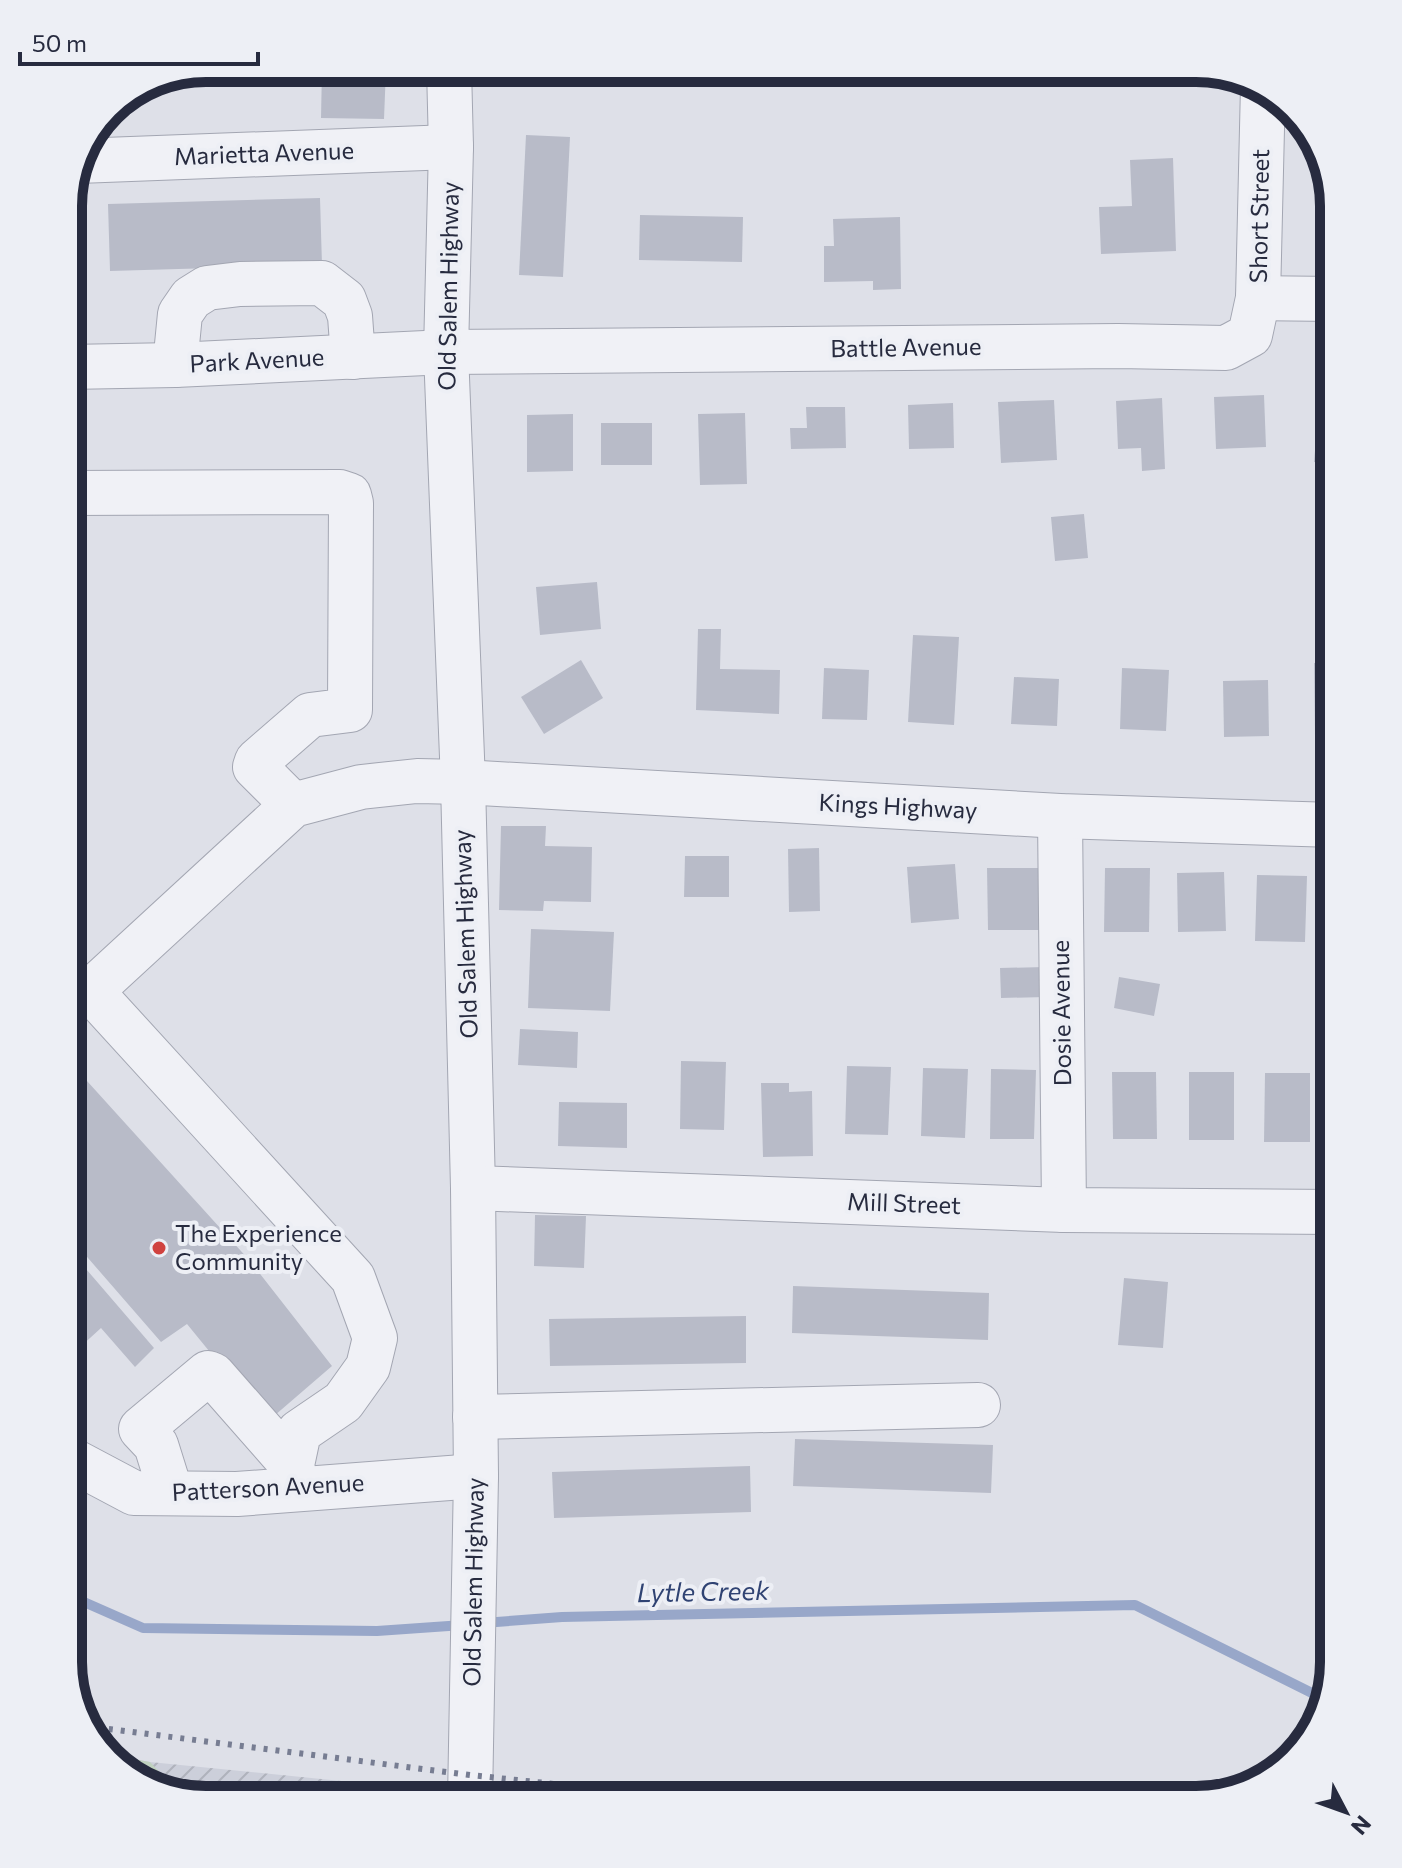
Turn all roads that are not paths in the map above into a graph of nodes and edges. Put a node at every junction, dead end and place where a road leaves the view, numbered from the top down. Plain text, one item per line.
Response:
1 (449, 82) edge
2 (1263, 102) edge
3 (451, 147) junction
4 (90, 161) edge
5 (1258, 298) junction
6 (1320, 299) edge
7 (446, 352) junction
8 (353, 357) junction
9 (175, 365) junction
10 (82, 367) edge
11 (82, 493) edge
12 (463, 782) junction
13 (293, 805) junction
14 (1060, 816) junction
15 (1320, 825) edge
16 (473, 1188) junction
17 (1064, 1210) junction
18 (1320, 1212) edge
19 (978, 1405) dead end
20 (475, 1417) junction
21 (82, 1465) edge
22 (476, 1476) junction
23 (294, 1477) junction
24 (171, 1493) junction
25 (470, 1786) edge

1 - 3 street, Old Salem Highway
2 - 5 street, Short Street
3 - 4 street, Marietta Avenue
3 - 7 street, Old Salem Highway
5 - 6 street
5 - 7 street, Battle Avenue
7 - 8 street, Park Avenue
7 - 12 street, Old Salem Highway
8 - 9 street, Park Avenue
8 - 9 street
9 - 10 street, Park Avenue
11 - 13 street
12 - 13 street, Kings Highway
12 - 14 street, Kings Highway
12 - 16 street, Old Salem Highway
13 - 23 street
14 - 15 street, Kings Highway
14 - 17 street, Dosie Avenue
16 - 17 street, Mill Street
16 - 20 street, Old Salem Highway
17 - 18 street, Mill Street
19 - 20 street
20 - 22 street, Old Salem Highway
21 - 24 street, Patterson Avenue
22 - 23 street, Patterson Avenue
22 - 25 street, Old Salem Highway
23 - 24 street, Patterson Avenue
23 - 24 street

